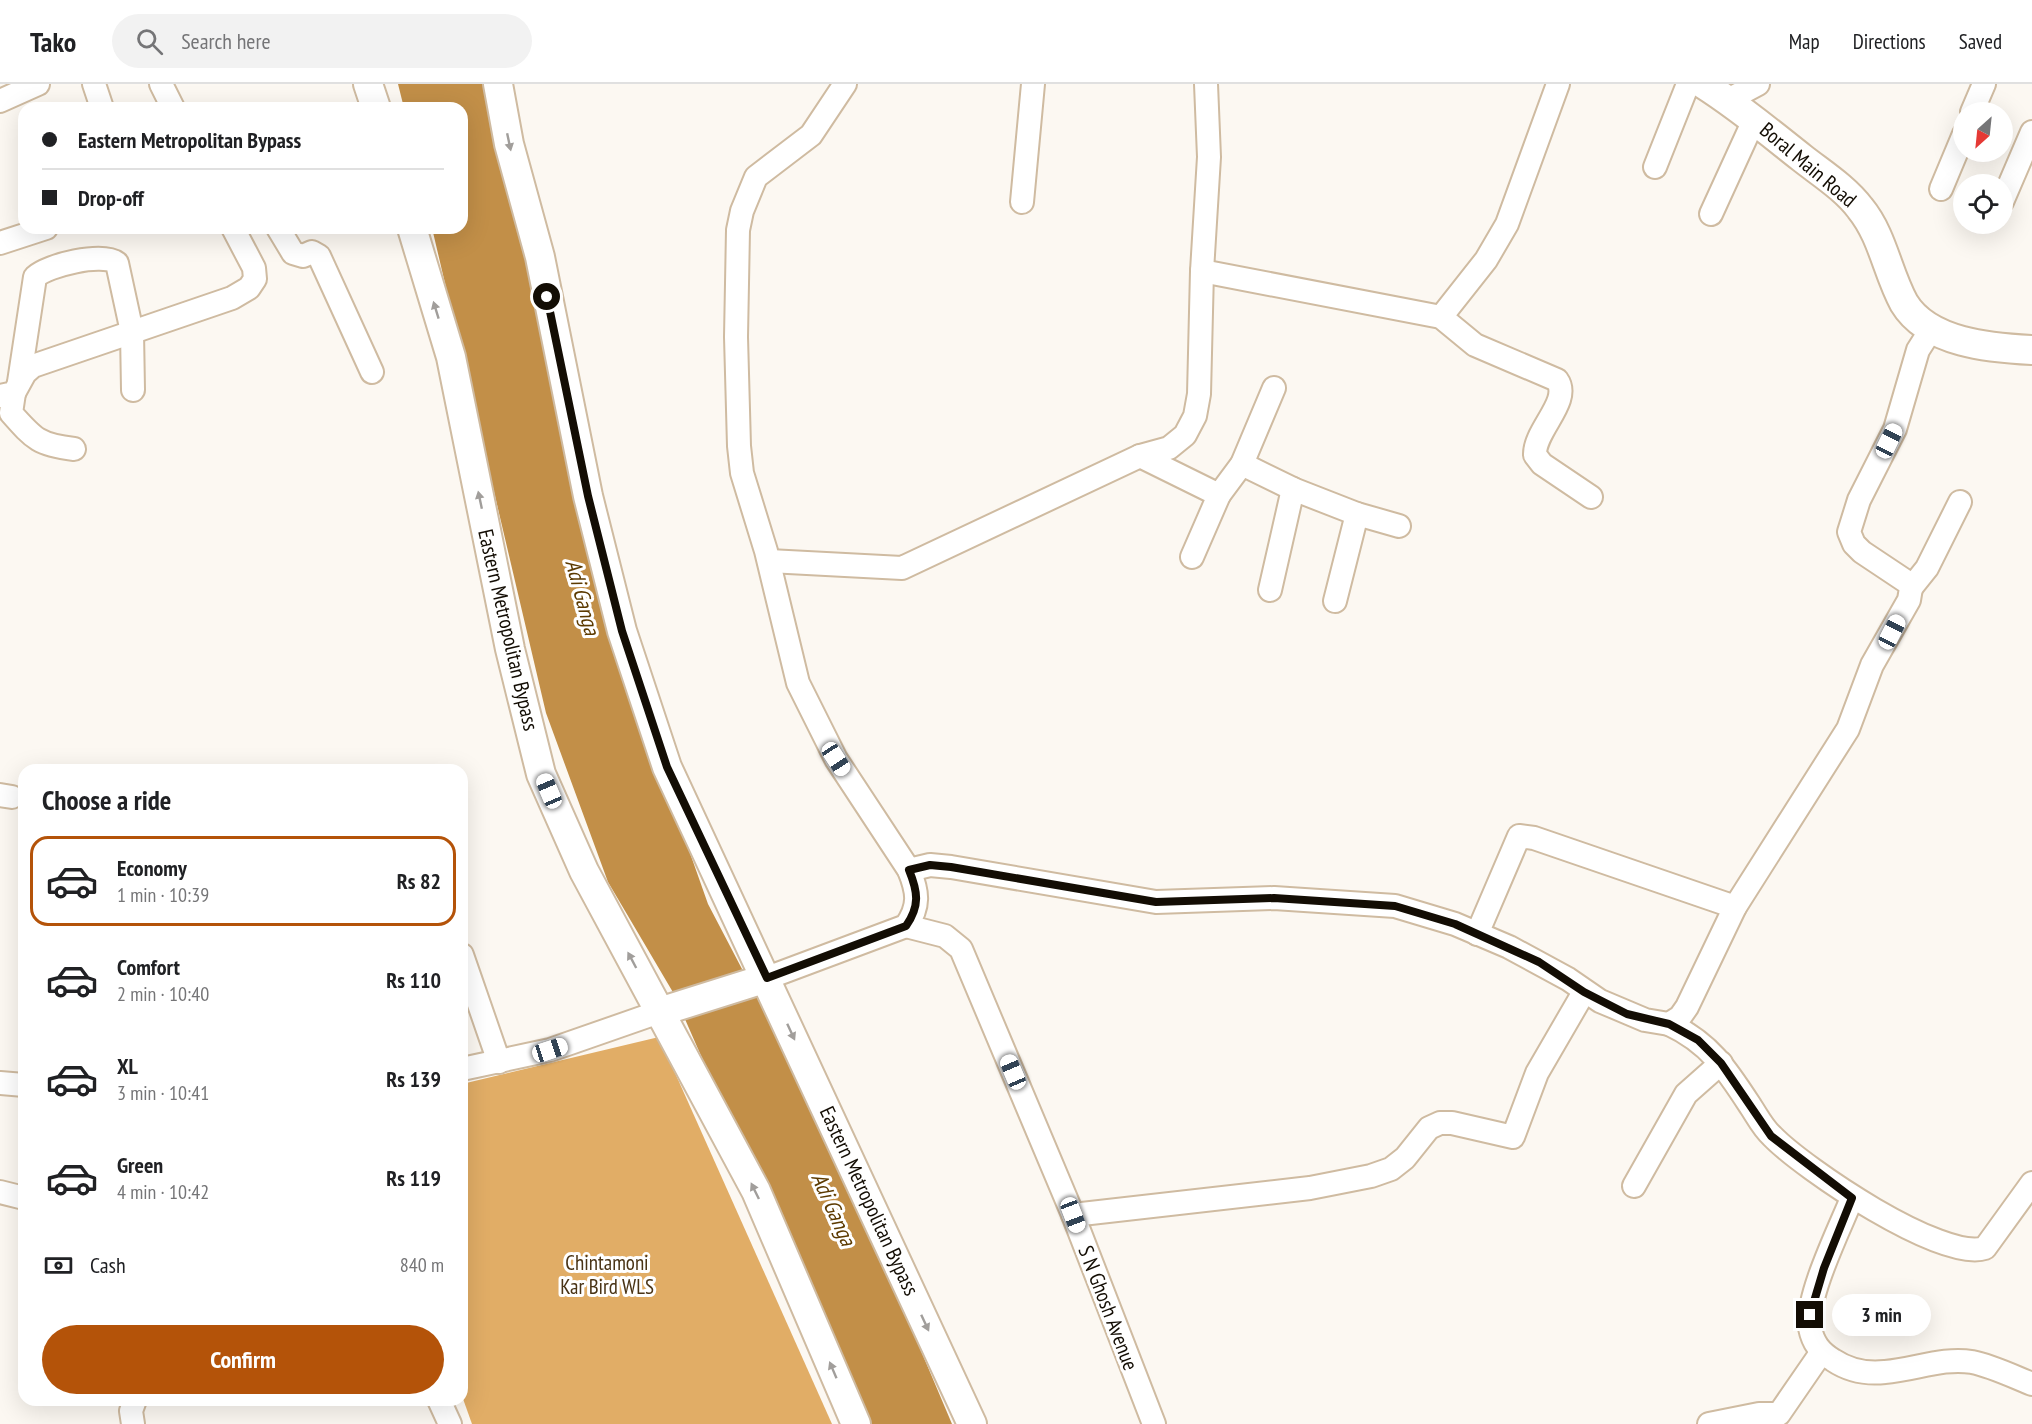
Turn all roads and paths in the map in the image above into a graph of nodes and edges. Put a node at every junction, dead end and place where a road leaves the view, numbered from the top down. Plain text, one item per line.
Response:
1 (38, 84) edge
2 (94, 84) edge
3 (161, 84) edge
4 (368, 84) edge
5 (498, 84) edge
6 (845, 84) edge
7 (1034, 84) edge
8 (1206, 84) edge
9 (1558, 84) edge
10 (1688, 84) edge
11 (1703, 84) edge
12 (1758, 84) edge
13 (1984, 84) edge
14 (1728, 100) junction
15 (0, 101) edge
16 (100, 102) edge
17 (170, 102) edge
18 (374, 102) edge
19 (1976, 102) edge
20 (1754, 120) junction
21 (2032, 132) edge
22 (1953, 160) edge
23 (1655, 167) dead end
24 (2013, 176) edge
25 (1941, 189) dead end
26 (1022, 202) dead end
27 (1711, 214) dead end
28 (28, 234) edge
29 (236, 234) edge
30 (282, 234) edge
31 (414, 234) edge
32 (0, 243) edge
33 (1202, 271) junction
34 (1442, 316) junction
35 (1932, 328) junction
36 (132, 332) junction
37 (2032, 350) edge
38 (372, 372) dead end
39 (1274, 388) dead end
40 (133, 390) dead end
41 (11, 392) edge
42 (74, 449) dead end
43 (1140, 456) junction
44 (1242, 464) junction
45 (1293, 489) junction
46 (1219, 495) junction
47 (1590, 497) dead end
48 (1960, 502) dead end
49 (1357, 514) junction
50 (1399, 526) dead end
51 (1192, 557) dead end
52 (769, 561) junction
53 (1911, 588) junction
54 (1270, 590) dead end
55 (1335, 601) dead end
56 (909, 870) junction
57 (1735, 907) junction
58 (906, 926) junction
59 (1477, 934) junction
60 (468, 972) edge
61 (767, 978) junction
62 (1584, 992) junction
63 (659, 1012) junction
64 (1669, 1024) junction
65 (499, 1062) junction
66 (1721, 1063) junction
67 (468, 1069) edge
68 (0, 1083) edge
69 (18, 1084) edge
70 (2032, 1182) edge
71 (1634, 1186) dead end
72 (0, 1192) edge
73 (18, 1196) edge
74 (1852, 1198) junction
75 (1073, 1215) junction
76 (1821, 1353) junction
77 (2032, 1384) edge
78 (133, 1406) edge
79 (442, 1406) edge
80 (133, 1424) edge
81 (450, 1424) edge
82 (856, 1424) edge
83 (972, 1424) edge
84 (1154, 1424) edge
85 (1709, 1424) edge

1 - 15 street
2 - 16 street
3 - 17 street
4 - 18 main road
5 -> 61 main road, Eastern Metropolitan Bypass
6 - 52 street
7 - 26 street
8 - 33 street
9 - 34 street
10 - 23 street
11 - 14 main road, Boral Main Road
12 - 14 street
13 - 19 street
14 - 20 main road, Boral Main Road
20 - 27 street
20 - 35 main road, Boral Main Road
21 - 24 street
22 - 25 street
28 - 32 street
29 - 36 street
30 - 38 street
63 -> 31 main road, Eastern Metropolitan Bypass
33 - 34 street
33 - 43 street
34 - 47 street
35 - 37 main road, Boral Main Road
35 - 53 street
36 - 40 street
36 - 41 street
36 - 41 street
39 - 44 street
41 - 42 street
43 - 46 street
43 - 52 street
44 - 45 street
44 - 46 street
45 - 49 street
45 - 54 street
46 - 51 street
48 - 53 street
49 - 50 street
49 - 55 street
52 - 56 street
53 - 57 street
56 - 58 street
56 - 59 street
57 - 59 street
57 - 64 street
58 - 61 street
58 - 75 street, S N Ghosh Avenue
59 - 62 street
60 - 65 street
61 - 63 main road
61 -> 83 main road, Eastern Metropolitan Bypass
62 - 64 street
62 - 75 street
63 - 65 street
82 -> 63 main road, Eastern Metropolitan Bypass
64 - 66 street
65 - 67 street
66 - 71 street
66 - 74 street
68 - 69 street
70 - 74 street
72 - 73 street
74 - 76 street
75 - 84 street, S N Ghosh Avenue
76 - 77 street
76 - 85 street
78 - 80 street
79 - 81 street

